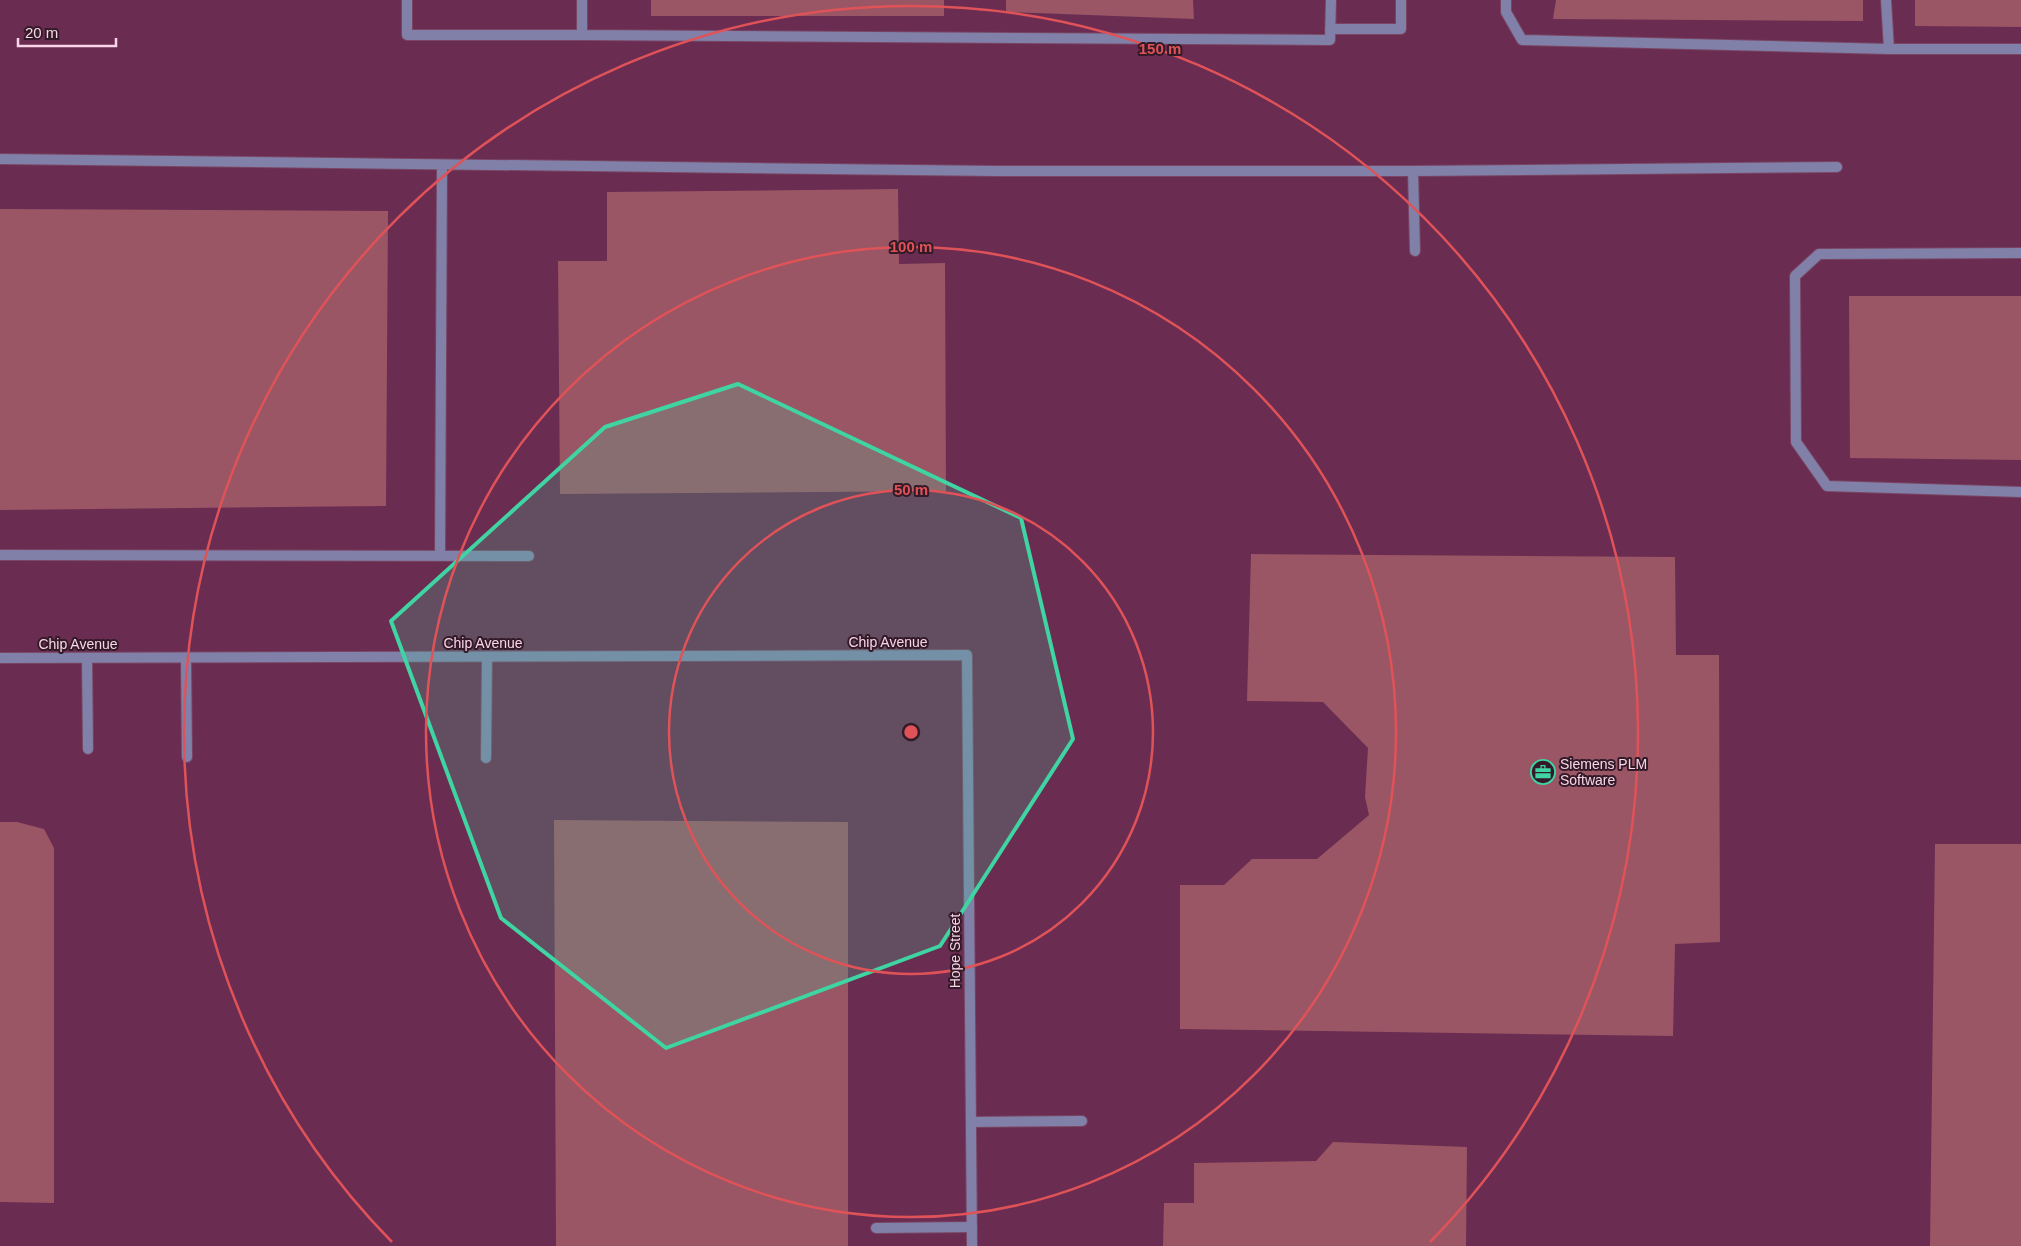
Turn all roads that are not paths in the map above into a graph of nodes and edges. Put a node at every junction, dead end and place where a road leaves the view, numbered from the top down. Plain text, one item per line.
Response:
1 (407, 0) edge
2 (582, 0) edge
3 (1331, 0) edge
4 (1401, 0) edge
5 (1506, 0) edge
6 (1886, 0) edge
7 (1330, 29) junction
8 (582, 35) junction
9 (1889, 49) junction
10 (2021, 49) edge
11 (0, 159) edge
12 (442, 165) junction
13 (1838, 167) dead end
14 (1413, 171) junction
15 (1415, 251) dead end
16 (2021, 253) edge
17 (2021, 492) edge
18 (0, 555) edge
19 (440, 556) junction
20 (529, 556) dead end
21 (967, 655) joint
22 (486, 657) junction
23 (0, 658) edge
24 (87, 658) junction
25 (186, 658) junction
26 (88, 750) dead end
27 (187, 757) dead end
28 (486, 758) dead end
29 (1082, 1121) dead end
30 (971, 1122) junction
31 (972, 1227) junction
32 (876, 1228) dead end
33 (972, 1246) edge

1 - 8 street
2 - 8 street
3 - 7 street
4 - 7 street
5 - 9 street
6 - 9 street
7 - 8 street
9 - 10 street
11 - 12 street
12 - 14 street
12 - 19 street
13 - 14 street
14 - 15 street
16 - 17 street
18 - 19 street
19 - 20 street
21 - 22 street, Chip Avenue
21 - 30 street, Hope Street
22 - 25 street, Chip Avenue
22 - 28 street
23 - 24 street, Chip Avenue
24 - 25 street, Chip Avenue
24 - 26 street
25 - 27 street
29 - 30 street
30 - 31 street, Hope Street
31 - 32 street
31 - 33 street, Hope Street

